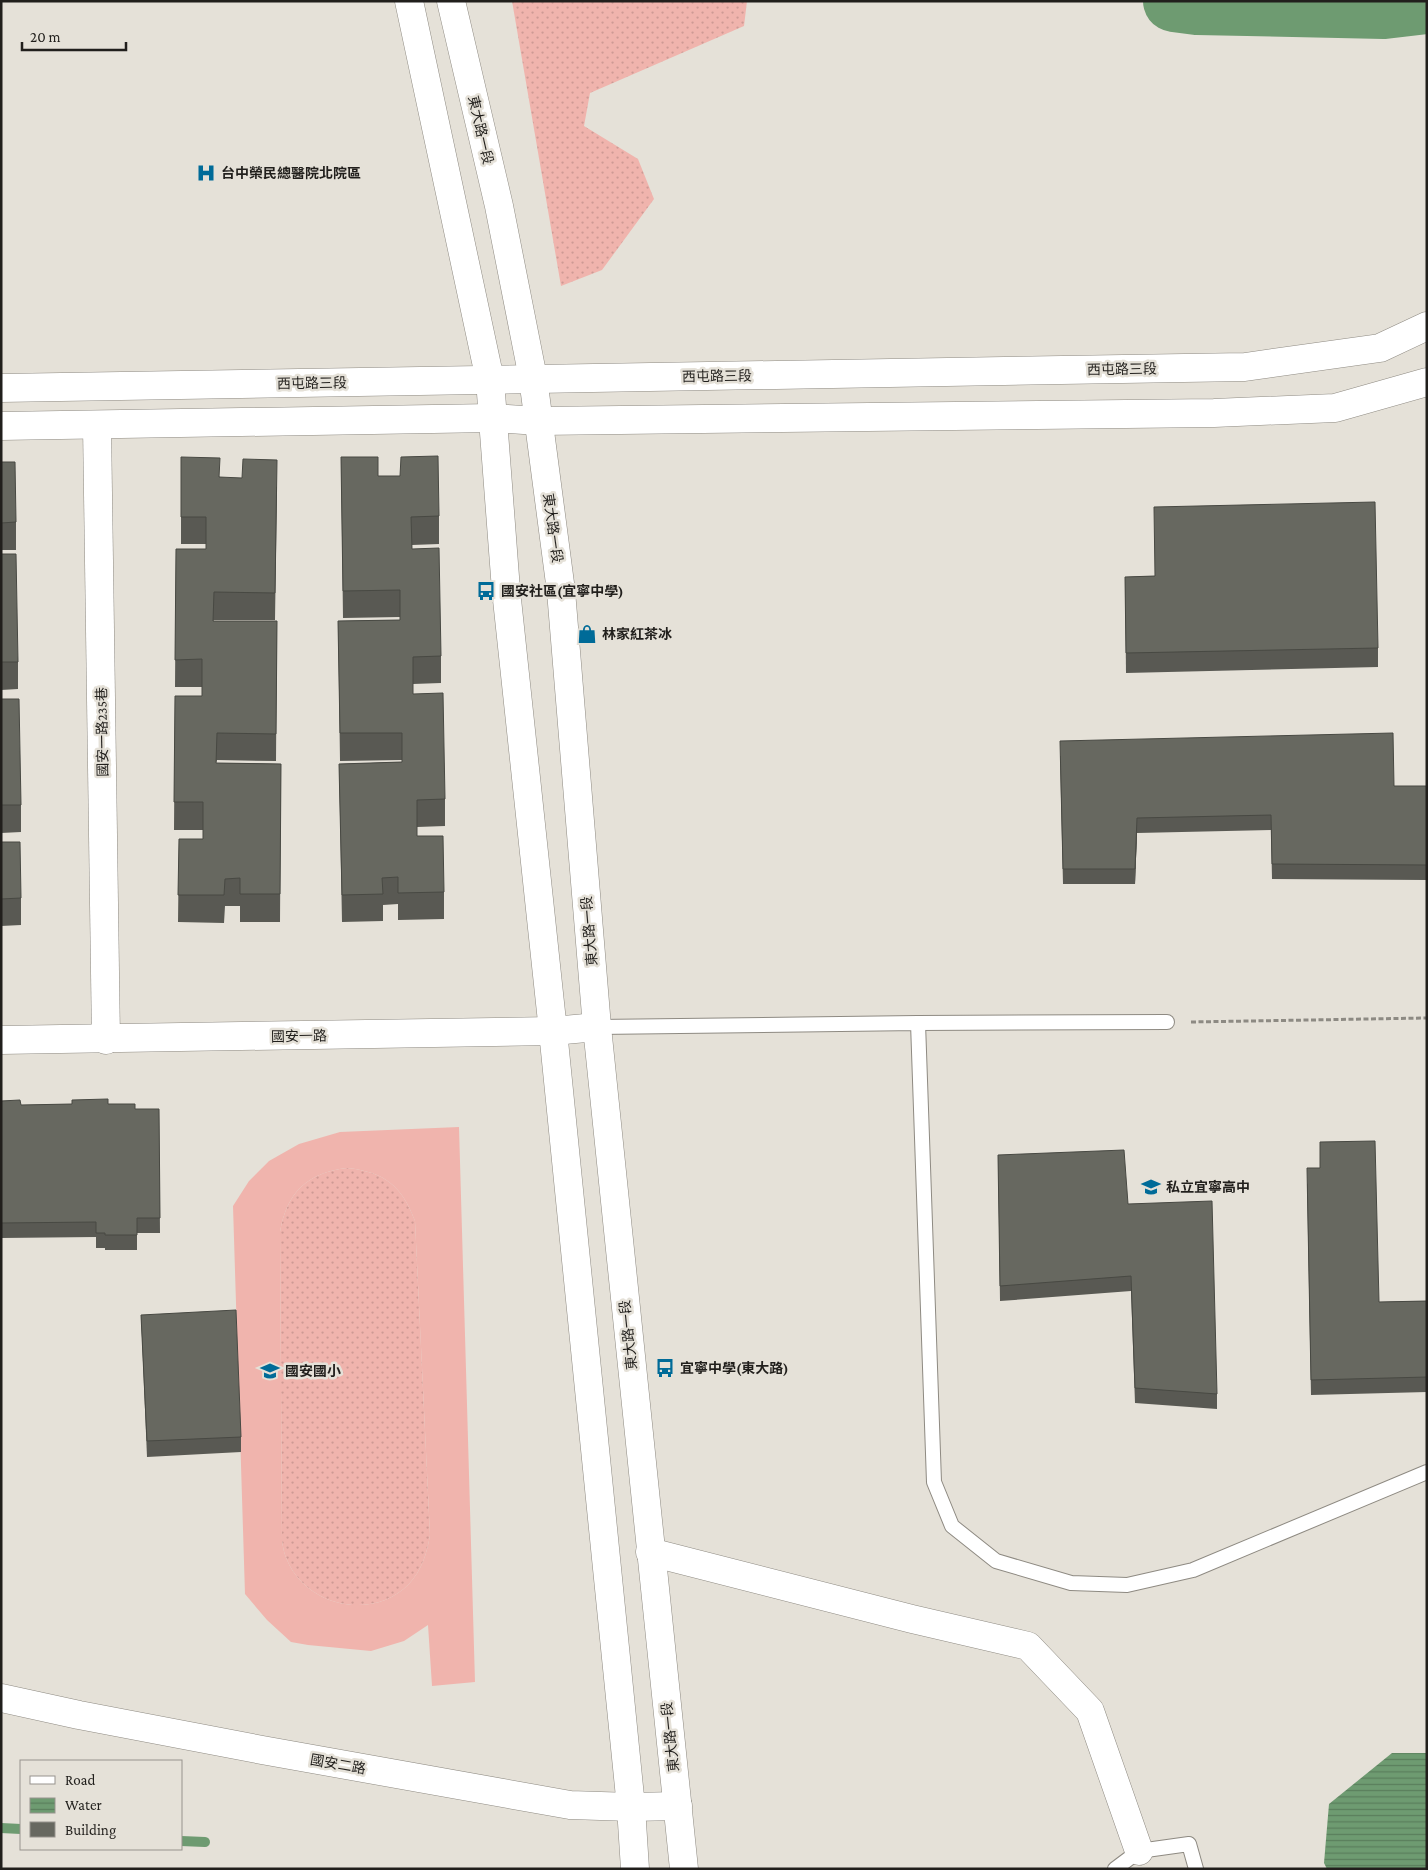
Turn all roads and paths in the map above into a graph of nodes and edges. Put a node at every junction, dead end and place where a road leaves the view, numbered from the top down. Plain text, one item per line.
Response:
1 (409, 1) edge
2 (451, 1) edge
3 (1427, 326) edge
4 (533, 378) junction
5 (490, 380) junction
6 (1427, 382) edge
7 (1, 388) edge
8 (492, 418) junction
9 (539, 421) junction
10 (97, 425) junction
11 (1, 426) edge
12 (1427, 1018) edge
13 (1167, 1022) joint
14 (918, 1023) junction
15 (597, 1027) junction
16 (553, 1031) junction
17 (1, 1040) edge
18 (106, 1040) junction
19 (1427, 1472) edge
20 (650, 1552) junction
21 (1, 1698) edge
22 (678, 1806) junction
23 (631, 1807) junction
24 (1139, 1850) junction
25 (634, 1869) edge
26 (684, 1869) edge
27 (1115, 1869) edge
28 (1196, 1869) edge

1 - 5 street
2 - 4 street, 東大路一段
3 - 4 street, 西屯路三段
4 - 5 street, 西屯路三段
4 - 9 street, 東大路一段
5 - 7 street, 西屯路三段
5 - 8 street
6 - 9 street
8 - 9 street
8 - 10 street
8 - 16 street
9 - 15 street, 東大路一段
10 - 11 street
10 - 18 street, 國安一路235巷
12 - 13 path
13 - 14 lane
14 - 15 lane
14 - 19 lane
15 - 16 street, 國安一路
15 - 20 street, 東大路一段
16 - 18 street, 國安一路
16 - 23 street
17 - 18 street, 國安一路
20 - 22 street, 東大路一段
20 - 24 street
21 - 23 street, 國安二路
22 - 23 street, 國安二路
22 - 26 street, 東大路一段
23 - 25 street
24 - 27 lane
24 - 28 lane

